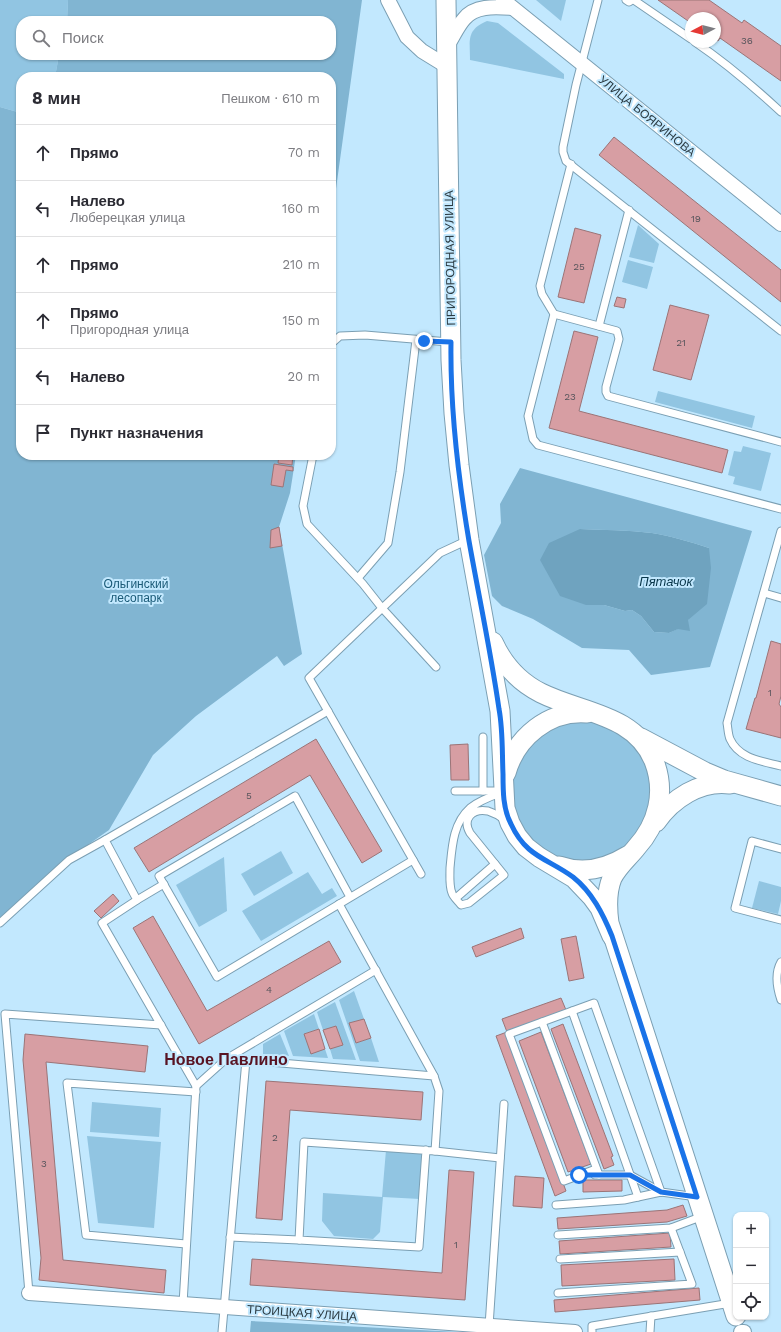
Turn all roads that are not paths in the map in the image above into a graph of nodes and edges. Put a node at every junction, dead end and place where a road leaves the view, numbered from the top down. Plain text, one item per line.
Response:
1 (388, 0) edge
2 (446, 0) edge
3 (598, 0) edge
4 (626, 0) edge
5 (633, 0) edge
6 (508, 4) edge
7 (685, 35) edge
8 (447, 46) junction
9 (704, 48) edge
10 (582, 63) junction
11 (448, 67) junction
12 (781, 112) edge
13 (571, 164) junction
14 (629, 210) junction
15 (781, 224) edge
16 (554, 314) junction
17 (599, 326) junction
18 (781, 332) edge
19 (336, 340) edge
20 (416, 340) junction
21 (451, 342) junction
22 (781, 442) edge
23 (312, 460) edge
24 (781, 509) edge
25 (781, 531) edge
26 (469, 540) junction
27 (358, 578) junction
28 (764, 593) junction
29 (781, 598) edge
30 (382, 608) junction
31 (483, 610) junction
32 (436, 667) dead end
33 (328, 711) junction
34 (596, 714) junction
35 (637, 736) junction
36 (483, 738) dead end
37 (781, 766) edge
38 (741, 785) junction
39 (456, 791) dead end
40 (483, 791) junction
41 (503, 792) junction
42 (781, 796) edge
43 (510, 823) junction
44 (105, 840) junction
45 (643, 840) junction
46 (781, 849) edge
47 (413, 860) junction
48 (495, 864) junction
49 (552, 864) junction
50 (421, 874) dead end
51 (164, 884) junction
52 (350, 897) junction
53 (456, 898) junction
54 (137, 900) junction
55 (339, 904) junction
56 (781, 920) edge
57 (0, 923) edge
58 (612, 936) junction
59 (781, 962) edge
60 (376, 970) junction
61 (781, 1000) edge
62 (572, 1011) junction
63 (542, 1022) junction
64 (161, 1025) junction
65 (226, 1059) junction
66 (246, 1060) junction
67 (434, 1076) junction
68 (196, 1089) junction
69 (504, 1104) dead end
70 (426, 1150) junction
71 (435, 1151) junction
72 (500, 1158) junction
73 (598, 1172) junction
74 (630, 1175) junction
75 (661, 1192) junction
76 (638, 1197) junction
77 (697, 1197) junction
78 (556, 1206) dead end
79 (703, 1216) junction
80 (671, 1228) junction
81 (558, 1235) dead end
82 (230, 1237) junction
83 (299, 1240) junction
84 (186, 1244) junction
85 (680, 1252) junction
86 (560, 1260) dead end
87 (29, 1293) joint
88 (558, 1293) dead end
89 (183, 1304) junction
90 (733, 1306) edge
91 (224, 1307) junction
92 (733, 1312) edge
93 (651, 1316) junction
94 (737, 1320) edge
95 (488, 1326) junction
96 (222, 1332) edge
97 (576, 1332) edge
98 (592, 1332) edge
99 (650, 1332) edge
100 (741, 1332) edge

1 - 11 street
2 - 8 main road, ПРИГОРОДНАЯ УЛИЦА
3 - 10 lane
4 - 5 lane
5 - 7 lane
6 - 8 street, УЛИЦА БОЯРИНОВА
6 - 10 street, УЛИЦА БОЯРИНОВА
8 - 11 main road, ПРИГОРОДНАЯ УЛИЦА
9 - 12 lane
10 - 13 lane
10 - 15 street, УЛИЦА БОЯРИНОВА
11 - 21 main road, ПРИГОРОДНАЯ УЛИЦА
13 - 14 lane
13 - 16 lane
14 - 17 lane
14 - 18 lane
16 - 17 lane
16 - 24 lane
17 - 22 lane
19 - 20 lane
20 - 21 lane
20 - 27 lane
21 - 26 main road, ПРИГОРОДНАЯ УЛИЦА
23 - 27 lane
25 - 28 lane
26 - 30 lane
26 - 31 main road, ПРИГОРОДНАЯ УЛИЦА
27 - 30 lane
28 - 29 lane
28 - 37 lane
30 - 32 lane
30 - 33 lane
31 - 34 main road
31 - 41 main road
33 - 44 lane
33 - 47 lane
34 - 35 main road
34 - 41 main road
35 - 38 main road
35 - 45 main road
36 - 40 lane
38 - 42 main road
38 - 45 main road
39 - 40 lane
40 - 41 lane
41 - 43 main road
41 - 53 lane
43 - 48 lane
43 - 49 main road
44 - 54 lane
44 - 57 lane
45 - 49 main road
45 - 58 main road
46 - 56 lane
47 - 50 lane
47 - 52 lane
48 - 53 lane
48 - 53 lane
49 - 58 main road
51 - 52 lane
51 - 54 lane
51 - 55 lane
52 - 55 lane
54 - 64 lane
55 - 60 lane
58 - 77 main road
59 - 61 lane
60 - 65 lane
60 - 67 lane
62 - 63 lane
62 - 74 lane
62 - 75 lane
63 - 73 lane
63 - 73 lane
64 - 68 lane
64 - 87 lane
65 - 66 lane
65 - 68 lane
66 - 67 lane
66 - 82 lane
67 - 71 lane
68 - 84 lane
68 - 84 lane
69 - 72 lane
70 - 71 lane
70 - 83 lane
70 - 83 lane
71 - 72 lane
72 - 95 lane
73 - 74 lane
74 - 75 lane
74 - 76 lane
75 - 76 lane
75 - 77 lane
76 - 78 lane
77 - 79 main road
79 - 80 lane
79 - 90 main road
80 - 81 lane
80 - 85 lane
82 - 83 lane
82 - 91 lane
84 - 89 lane
85 - 86 lane
85 - 88 lane
87 - 89 street, ТРОИЦКАЯ УЛИЦА
89 - 91 street, ТРОИЦКАЯ УЛИЦА
91 - 95 street, ТРОИЦКАЯ УЛИЦА
91 - 96 lane
92 - 93 lane
93 - 98 lane
93 - 99 lane
94 - 100 main road
95 - 97 street, ТРОИЦКАЯ УЛИЦА

